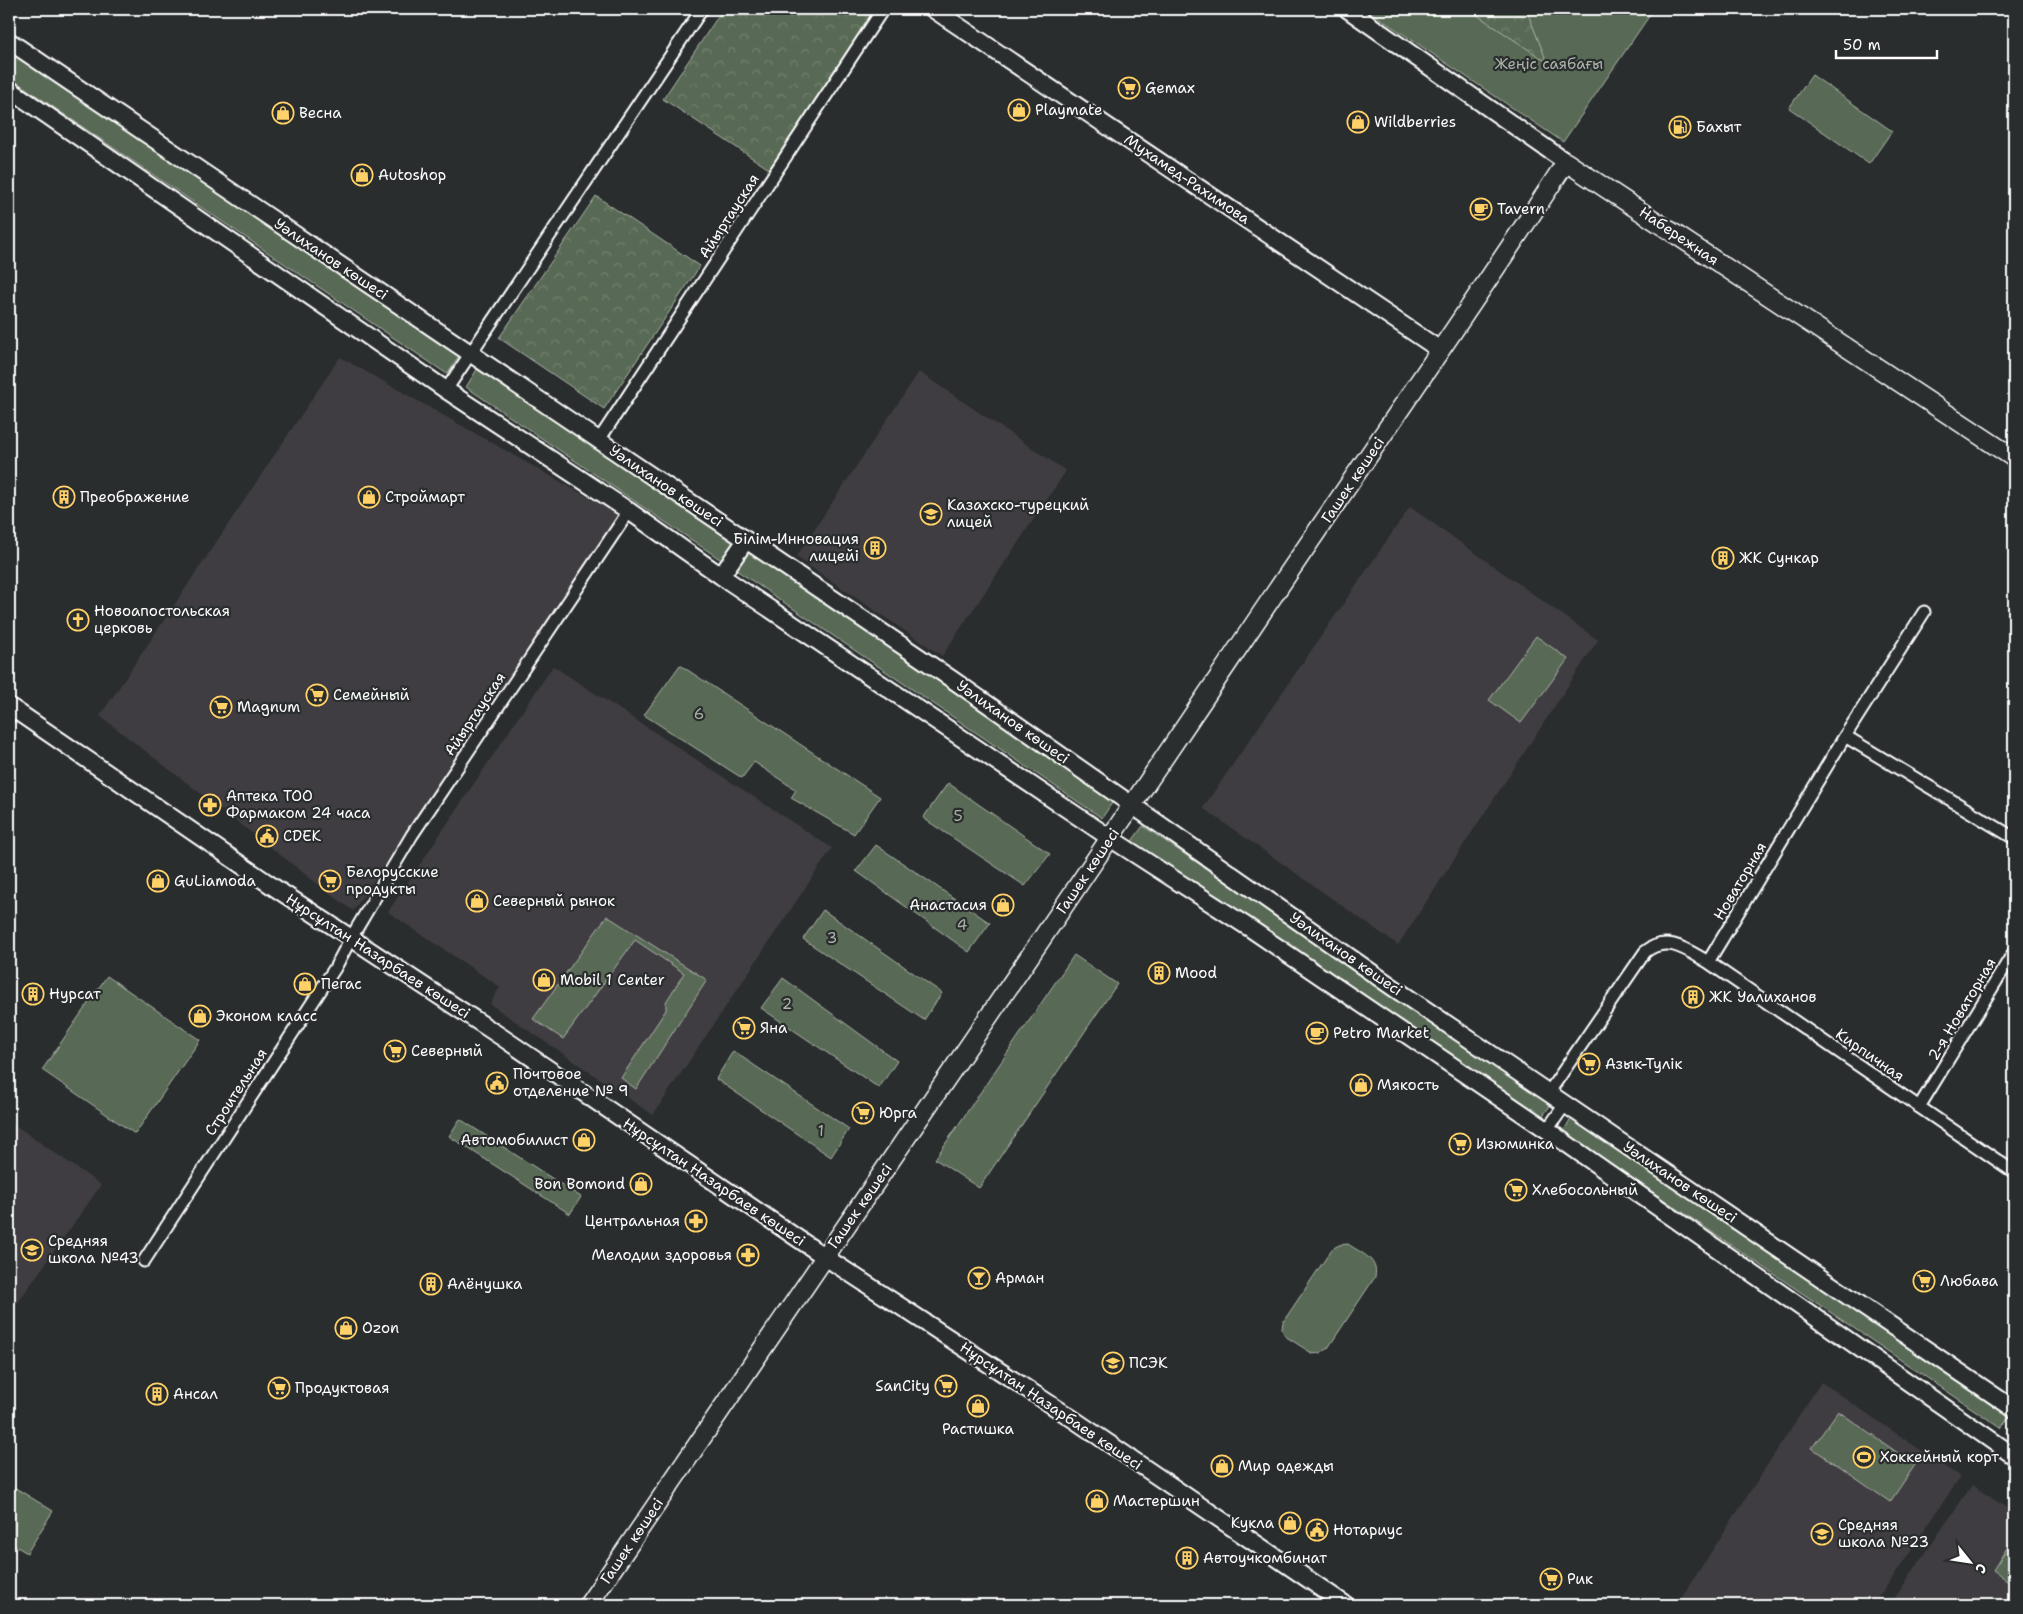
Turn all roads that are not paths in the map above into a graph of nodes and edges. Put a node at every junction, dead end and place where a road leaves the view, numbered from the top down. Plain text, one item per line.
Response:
1 (702, 9) edge
2 (884, 9) edge
3 (933, 9) edge
4 (1347, 9) edge
5 (9, 41) edge
6 (9, 89) edge
7 (1566, 162) junction
8 (1440, 350) junction
9 (470, 354) junction
10 (446, 390) junction
11 (599, 440) junction
12 (2014, 458) edge
13 (629, 511) junction
14 (746, 540) junction
15 (721, 576) junction
16 (1924, 612) dead end
17 (9, 706) edge
18 (1845, 736) junction
19 (1135, 802) junction
20 (1110, 838) junction
21 (2014, 838) edge
22 (351, 938) junction
23 (2014, 952) edge
24 (1708, 962) junction
25 (1549, 1092) junction
26 (1566, 1104) junction
27 (1919, 1107) junction
28 (1547, 1130) junction
29 (2014, 1172) edge
30 (825, 1257) junction
31 (144, 1261) dead end
32 (2014, 1409) edge
33 (2014, 1456) edge
34 (588, 1605) edge
35 (1346, 1605) edge

1 - 9 street
2 - 11 street, Айыртауская
3 - 8 main road, Мухамед-Рахимова
4 - 7 main road, Набережная
5 - 9 main road, Уәлиханов көшесі
6 - 10 main road
7 - 8 main road, Гашек көшесі
7 - 12 main road, Набережная
8 - 19 main road, Гашек көшесі
9 - 10 street
9 - 11 main road, Уәлиханов көшесі
10 - 13 main road
11 - 14 main road, Уәлиханов көшесі
13 - 15 main road
13 - 22 street, Айыртауская
14 - 15 main road
14 - 19 main road, Уәлиханов көшесі
15 - 20 main road
16 - 18 street, Новаторная
17 - 22 main road, Нұрсұлтан Назарбаев көшесі
18 - 21 street
18 - 24 street, Новаторная
19 - 20 main road, Гашек көшесі
19 - 25 main road, Уәлиханов көшесі
20 - 28 main road
20 - 30 main road, Гашек көшесі
22 - 30 main road, Нұрсұлтан Назарбаев көшесі
22 - 31 street, Строительная
23 - 27 street, 2-я Новаторная
24 - 25 street
24 - 27 street, Кирпичная
25 - 26 main road, Уәлиханов көшесі
26 - 28 street
26 - 32 main road, Уәлиханов көшесі
27 - 29 street, Кирпичная
28 - 33 main road
30 - 34 main road, Гашек көшесі
30 - 35 main road, Нұрсұлтан Назарбаев көшесі

